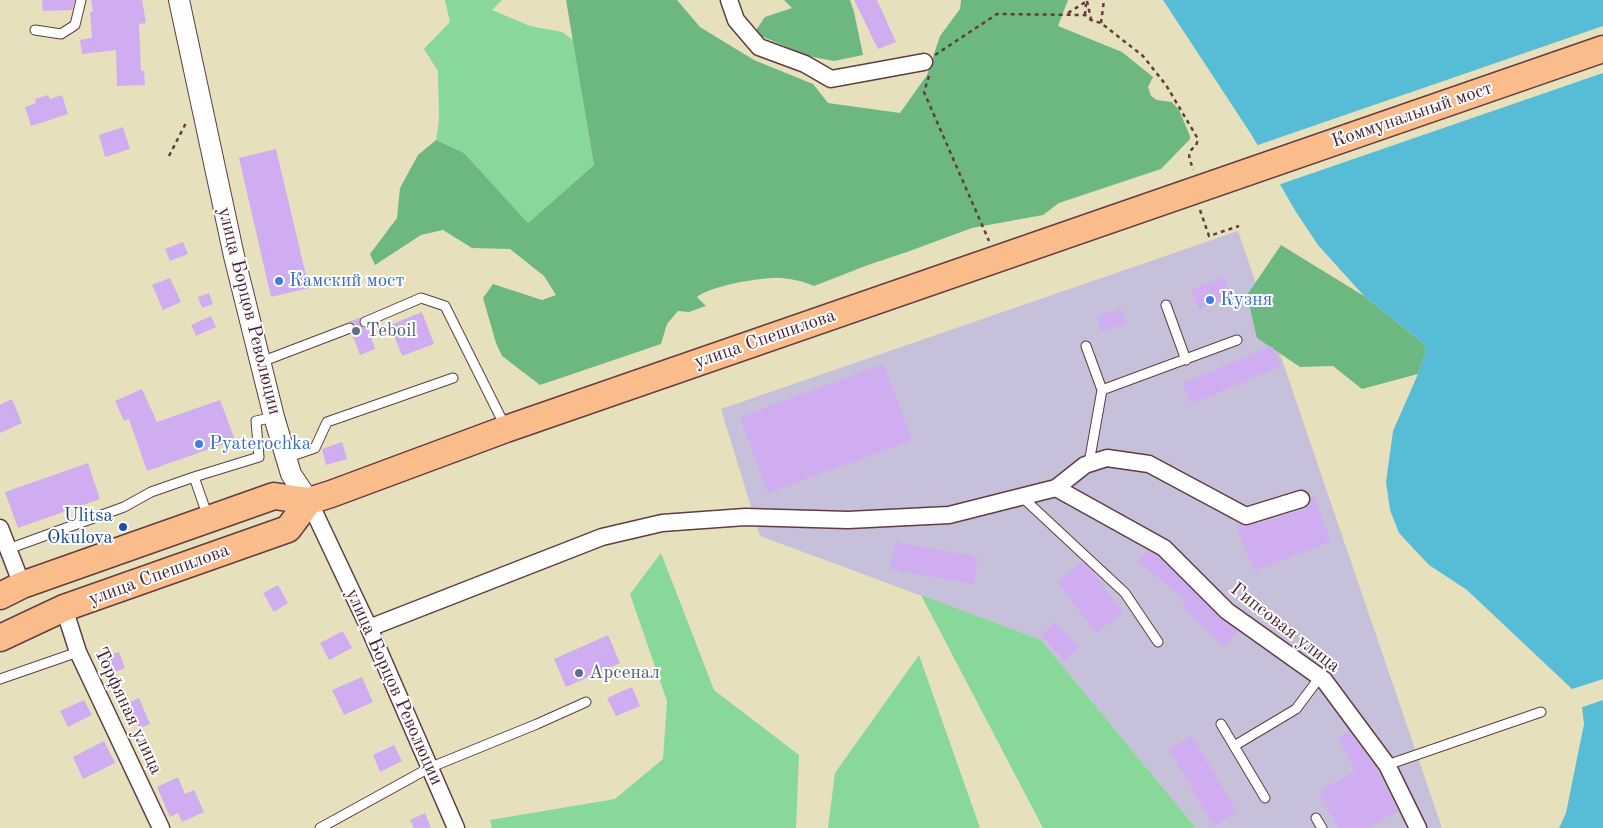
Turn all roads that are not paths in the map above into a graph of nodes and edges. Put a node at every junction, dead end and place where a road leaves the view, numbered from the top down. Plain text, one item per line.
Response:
1 (81, 0) edge
2 (179, 0) edge
3 (729, 0) edge
4 (35, 30) dead end
5 (1603, 49) edge
6 (928, 60) road end
7 (1221, 181) joint
8 (1166, 305) dead end
9 (366, 322) dead end
10 (350, 328) dead end
11 (1237, 340) dead end
12 (1086, 346) dead end
13 (1186, 360) junction
14 (261, 362) junction
15 (453, 378) dead end
16 (1102, 390) junction
17 (274, 417) junction
18 (506, 429) junction
19 (286, 458) junction
20 (1089, 463) junction
21 (194, 477) junction
22 (1056, 488) junction
23 (1022, 497) junction
24 (1301, 499) dead end
25 (309, 501) junction
26 (209, 519) junction
27 (0, 528) edge
28 (8, 549) junction
29 (11, 591) edge
30 (64, 608) junction
31 (369, 628) junction
32 (0, 638) edge
33 (1158, 642) dead end
34 (78, 652) junction
35 (1320, 677) junction
36 (0, 679) edge
37 (586, 702) dead end
38 (1541, 712) dead end
39 (1221, 724) dead end
40 (1234, 746) junction
41 (1387, 764) junction
42 (429, 768) junction
43 (1264, 798) dead end
44 (1316, 818) dead end
45 (1415, 827) edge
46 (161, 828) edge
47 (320, 828) edge
48 (456, 828) edge
49 (1322, 828) edge

1 - 4 lane
2 - 14 street, улица Борцов Революции
3 - 6 street
5 - 7 main road, Коммунальный мост
7 - 18 main road, улица Спешилова
8 - 13 lane
9 - 18 lane
10 - 14 lane
11 - 13 lane
12 - 16 lane
13 - 16 lane
14 - 17 street, улица Борцов Революции
15 - 19 lane
16 - 20 lane
17 - 19 street, улица Борцов Революции
17 - 21 lane
18 - 25 main road, улица Спешилова
19 - 25 street, улица Борцов Революции
20 - 22 street
20 - 24 street
21 - 26 lane
21 - 28 lane
22 - 23 street
22 - 35 street, Гипсовая улица
23 - 31 street
23 - 33 lane
25 - 26 main road, улица Спешилова
25 - 30 main road, улица Спешилова
25 - 31 street, улица Борцов Революции
26 - 29 main road, улица Спешилова
27 - 28 street
28 - 29 street
30 - 32 main road, улица Спешилова
30 - 34 street, Торфяная улица
31 - 42 street, улица Борцов Революции
34 - 36 lane
34 - 46 street, Торфяная улица
35 - 40 lane
35 - 41 street, Гипсовая улица
37 - 42 lane
38 - 41 lane
39 - 40 lane
40 - 43 lane
41 - 45 street, Гипсовая улица
42 - 47 lane
42 - 48 street, улица Борцов Революции
44 - 49 lane

